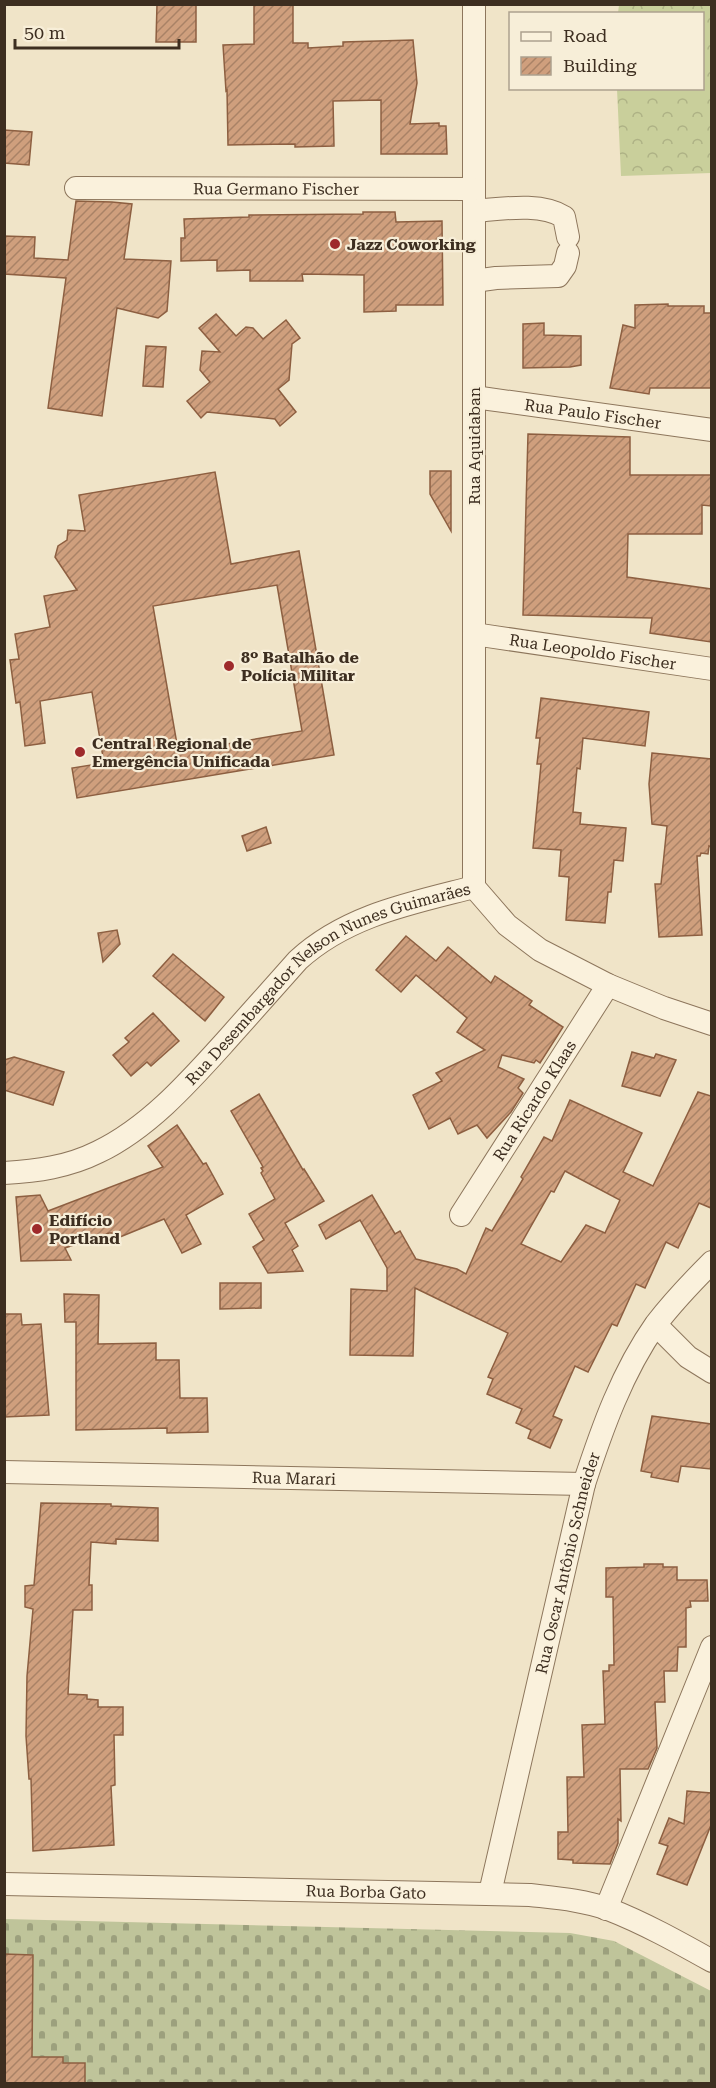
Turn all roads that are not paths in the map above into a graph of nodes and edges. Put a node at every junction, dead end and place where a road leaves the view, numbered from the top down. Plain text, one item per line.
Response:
1 (474, 4) edge
2 (76, 188) dead end
3 (474, 189) junction
4 (474, 211) junction
5 (474, 281) junction
6 (474, 397) junction
7 (711, 430) edge
8 (474, 634) junction
9 (711, 669) edge
10 (474, 887) junction
11 (608, 985) junction
12 (711, 1024) edge
13 (4, 1173) edge
14 (461, 1215) dead end
15 (711, 1262) edge
16 (656, 1325) junction
17 (711, 1372) edge
18 (4, 1472) edge
19 (584, 1484) junction
20 (711, 1647) edge
21 (4, 1884) edge
22 (490, 1893) junction
23 (606, 1908) junction
24 (711, 1961) edge

1 - 3 street, Rua Aquidaban
2 - 3 street, Rua Germano Fischer
3 - 4 street, Rua Aquidaban
4 - 5 street, Rua Aquidaban
4 - 5 street
5 - 6 street, Rua Aquidaban
6 - 7 street, Rua Paulo Fischer
6 - 8 street, Rua Aquidaban
8 - 9 street, Rua Leopoldo Fischer
8 - 10 street, Rua Aquidaban
10 - 11 street, Rua Desembargador Nelson Nunes Guimarães
10 - 13 street, Rua Desembargador Nelson Nunes Guimarães
11 - 12 street, Rua Desembargador Nelson Nunes Guimarães
11 - 14 street, Rua Ricardo Klaas
15 - 16 street, Rua Oscar Antônio Schneider
16 - 17 street
16 - 19 street, Rua Oscar Antônio Schneider
18 - 19 street, Rua Marari
19 - 22 street, Rua Oscar Antônio Schneider
20 - 23 street
21 - 22 street, Rua Borba Gato
22 - 23 street, Rua Borba Gato
23 - 24 street, Rua Borba Gato

